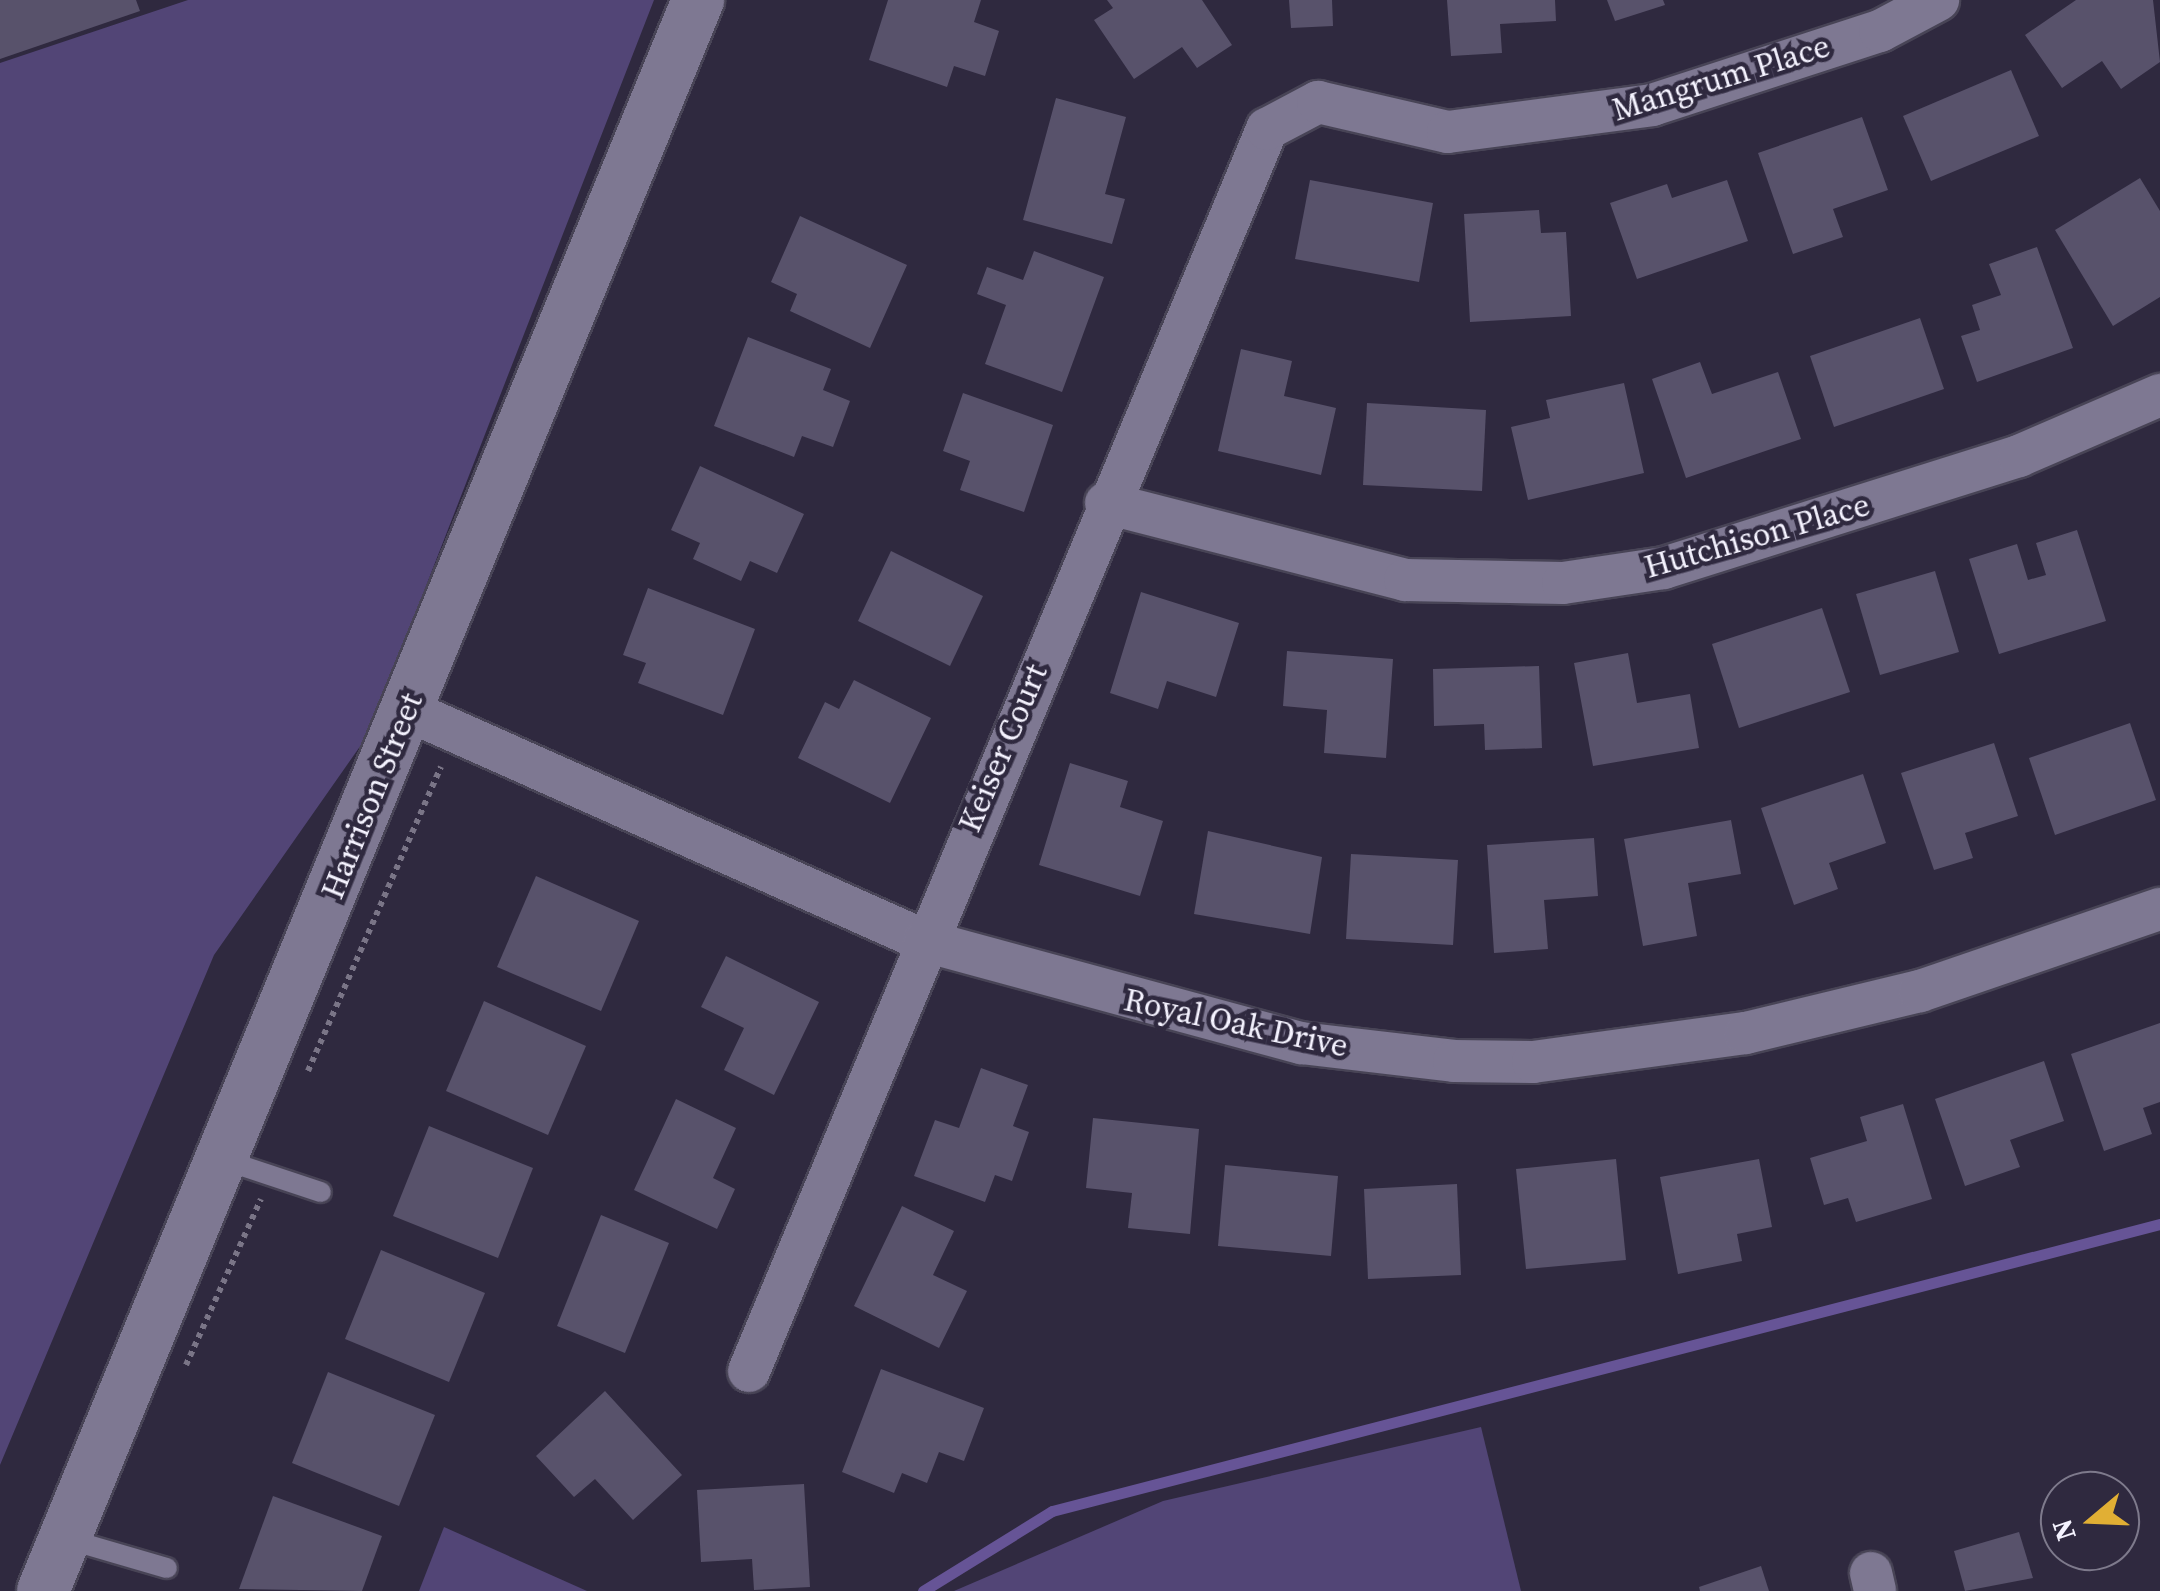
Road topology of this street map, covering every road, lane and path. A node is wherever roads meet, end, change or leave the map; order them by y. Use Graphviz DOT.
graph roads {
  1 [pos="698,0"];
  2 [pos="1938,0"];
  3 [pos="1267,130"];
  4 [pos="2160,395"];
  5 [pos="1106,502"];
  6 [pos="407,710"];
  7 [pos="2160,909"];
  8 [pos="925,941"];
  9 [pos="222,1159"];
  10 [pos="321,1192"];
  11 [pos="749,1370"];
  12 [pos="65,1538"];
  13 [pos="166,1568"];
  14 [pos="43,1591"];
  1 -- 6 [label="street, Harrison Street"];
  2 -- 3 [label="street, Mangrum Place"];
  3 -- 5 [label="street, Keiser Court"];
  4 -- 5 [label="street, Hutchison Place"];
  5 -- 8 [label="street, Keiser Court"];
  6 -- 8 [label="street, Royal Oak Drive"];
  6 -- 9 [label="street, Harrison Street"];
  7 -- 8 [label="street, Royal Oak Drive"];
  8 -- 11 [label="street, Keiser Court"];
  9 -- 10 [label="lane"];
  9 -- 12 [label="street, Harrison Street"];
  12 -- 13 [label="lane"];
  12 -- 14 [label="street, Harrison Street"];
}
